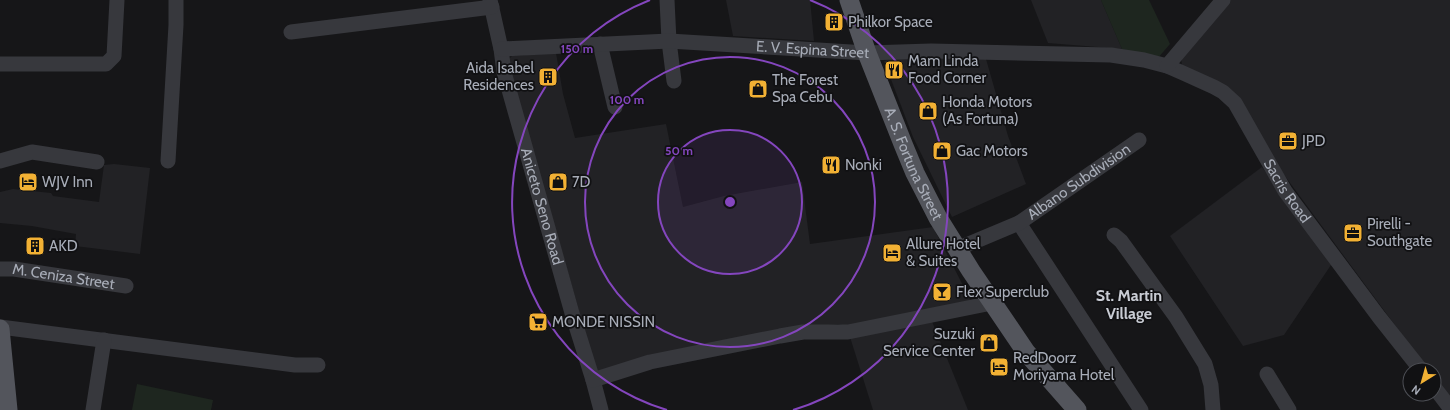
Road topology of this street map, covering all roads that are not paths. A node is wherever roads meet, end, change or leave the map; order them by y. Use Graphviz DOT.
graph roads {
  1 [pos="117,0"];
  2 [pos="176,0"];
  3 [pos="667,0"];
  4 [pos="849,0"];
  5 [pos="1223,0"];
  6 [pos="491,3"];
  7 [pos="291,32"];
  8 [pos="669,41"];
  9 [pos="600,44"];
  10 [pos="501,49"];
  11 [pos="867,53"];
  12 [pos="1125,57"];
  13 [pos="0,64"];
  14 [pos="1167,66"];
  15 [pos="674,81"];
  16 [pos="615,107"];
  17 [pos="1139,140"];
  18 [pos="0,161"];
  19 [pos="168,161"];
  20 [pos="97,162"];
  21 [pos="1019,223"];
  22 [pos="1114,235"];
  23 [pos="957,249"];
  24 [pos="0,269"];
  25 [pos="126,286"];
  26 [pos="992,303"];
  27 [pos="0,328"];
  28 [pos="104,340"];
  29 [pos="1415,362"];
  30 [pos="318,365"];
  31 [pos="1267,374"];
  32 [pos="593,380"];
  33 [pos="1442,398"];
  34 [pos="1450,408"];
  35 [pos="8,410"];
  36 [pos="93,410"];
  37 [pos="601,410"];
  38 [pos="1077,410"];
  39 [pos="1141,410"];
  40 [pos="1213,410"];
  41 [pos="1290,410"];
  1 -- 13 [label="street"];
  2 -- 19 [label="street"];
  3 -- 8 [label="street"];
  4 -- 11 [label="main road, A. S. Fortuna Street"];
  5 -- 14 [label="street"];
  6 -- 7 [label="street"];
  6 -- 10 [label="street, Aniceto Seno Road"];
  8 -- 9 [label="street, E. V. Espina Street"];
  8 -- 11 [label="street, E. V. Espina Street"];
  8 -- 15 [label="street"];
  9 -- 10 [label="street, E. V. Espina Street"];
  9 -- 16 [label="street"];
  10 -- 32 [label="street, Aniceto Seno Road"];
  11 -- 12 [label="street, E. V. Espina Street"];
  11 -- 23 [label="main road, A. S. Fortuna Street"];
  12 -- 14 [label="street, Sacris Road"];
  14 -- 29 [label="street, Sacris Road"];
  17 -- 21 [label="street, Albano Subdivision"];
  18 -- 20 [label="street"];
  21 -- 23 [label="street, Albano Subdivision"];
  21 -- 39 [label="street, Albano Subdivision"];
  22 -- 40 [label="street"];
  23 -- 26 [label="main road, A. S. Fortuna Street"];
  24 -- 25 [label="street, M. Ceniza Street"];
  26 -- 32 [label="street"];
  26 -- 38 [label="main road, A. S. Fortuna Street"];
  27 -- 28 [label="street"];
  27 -- 35 [label="main road"];
  28 -- 30 [label="street"];
  28 -- 36 [label="street"];
  31 -- 41 [label="street"];
  32 -- 37 [label="street, Aniceto Seno Road"];
  33 -- 34 [label="street"];
}
